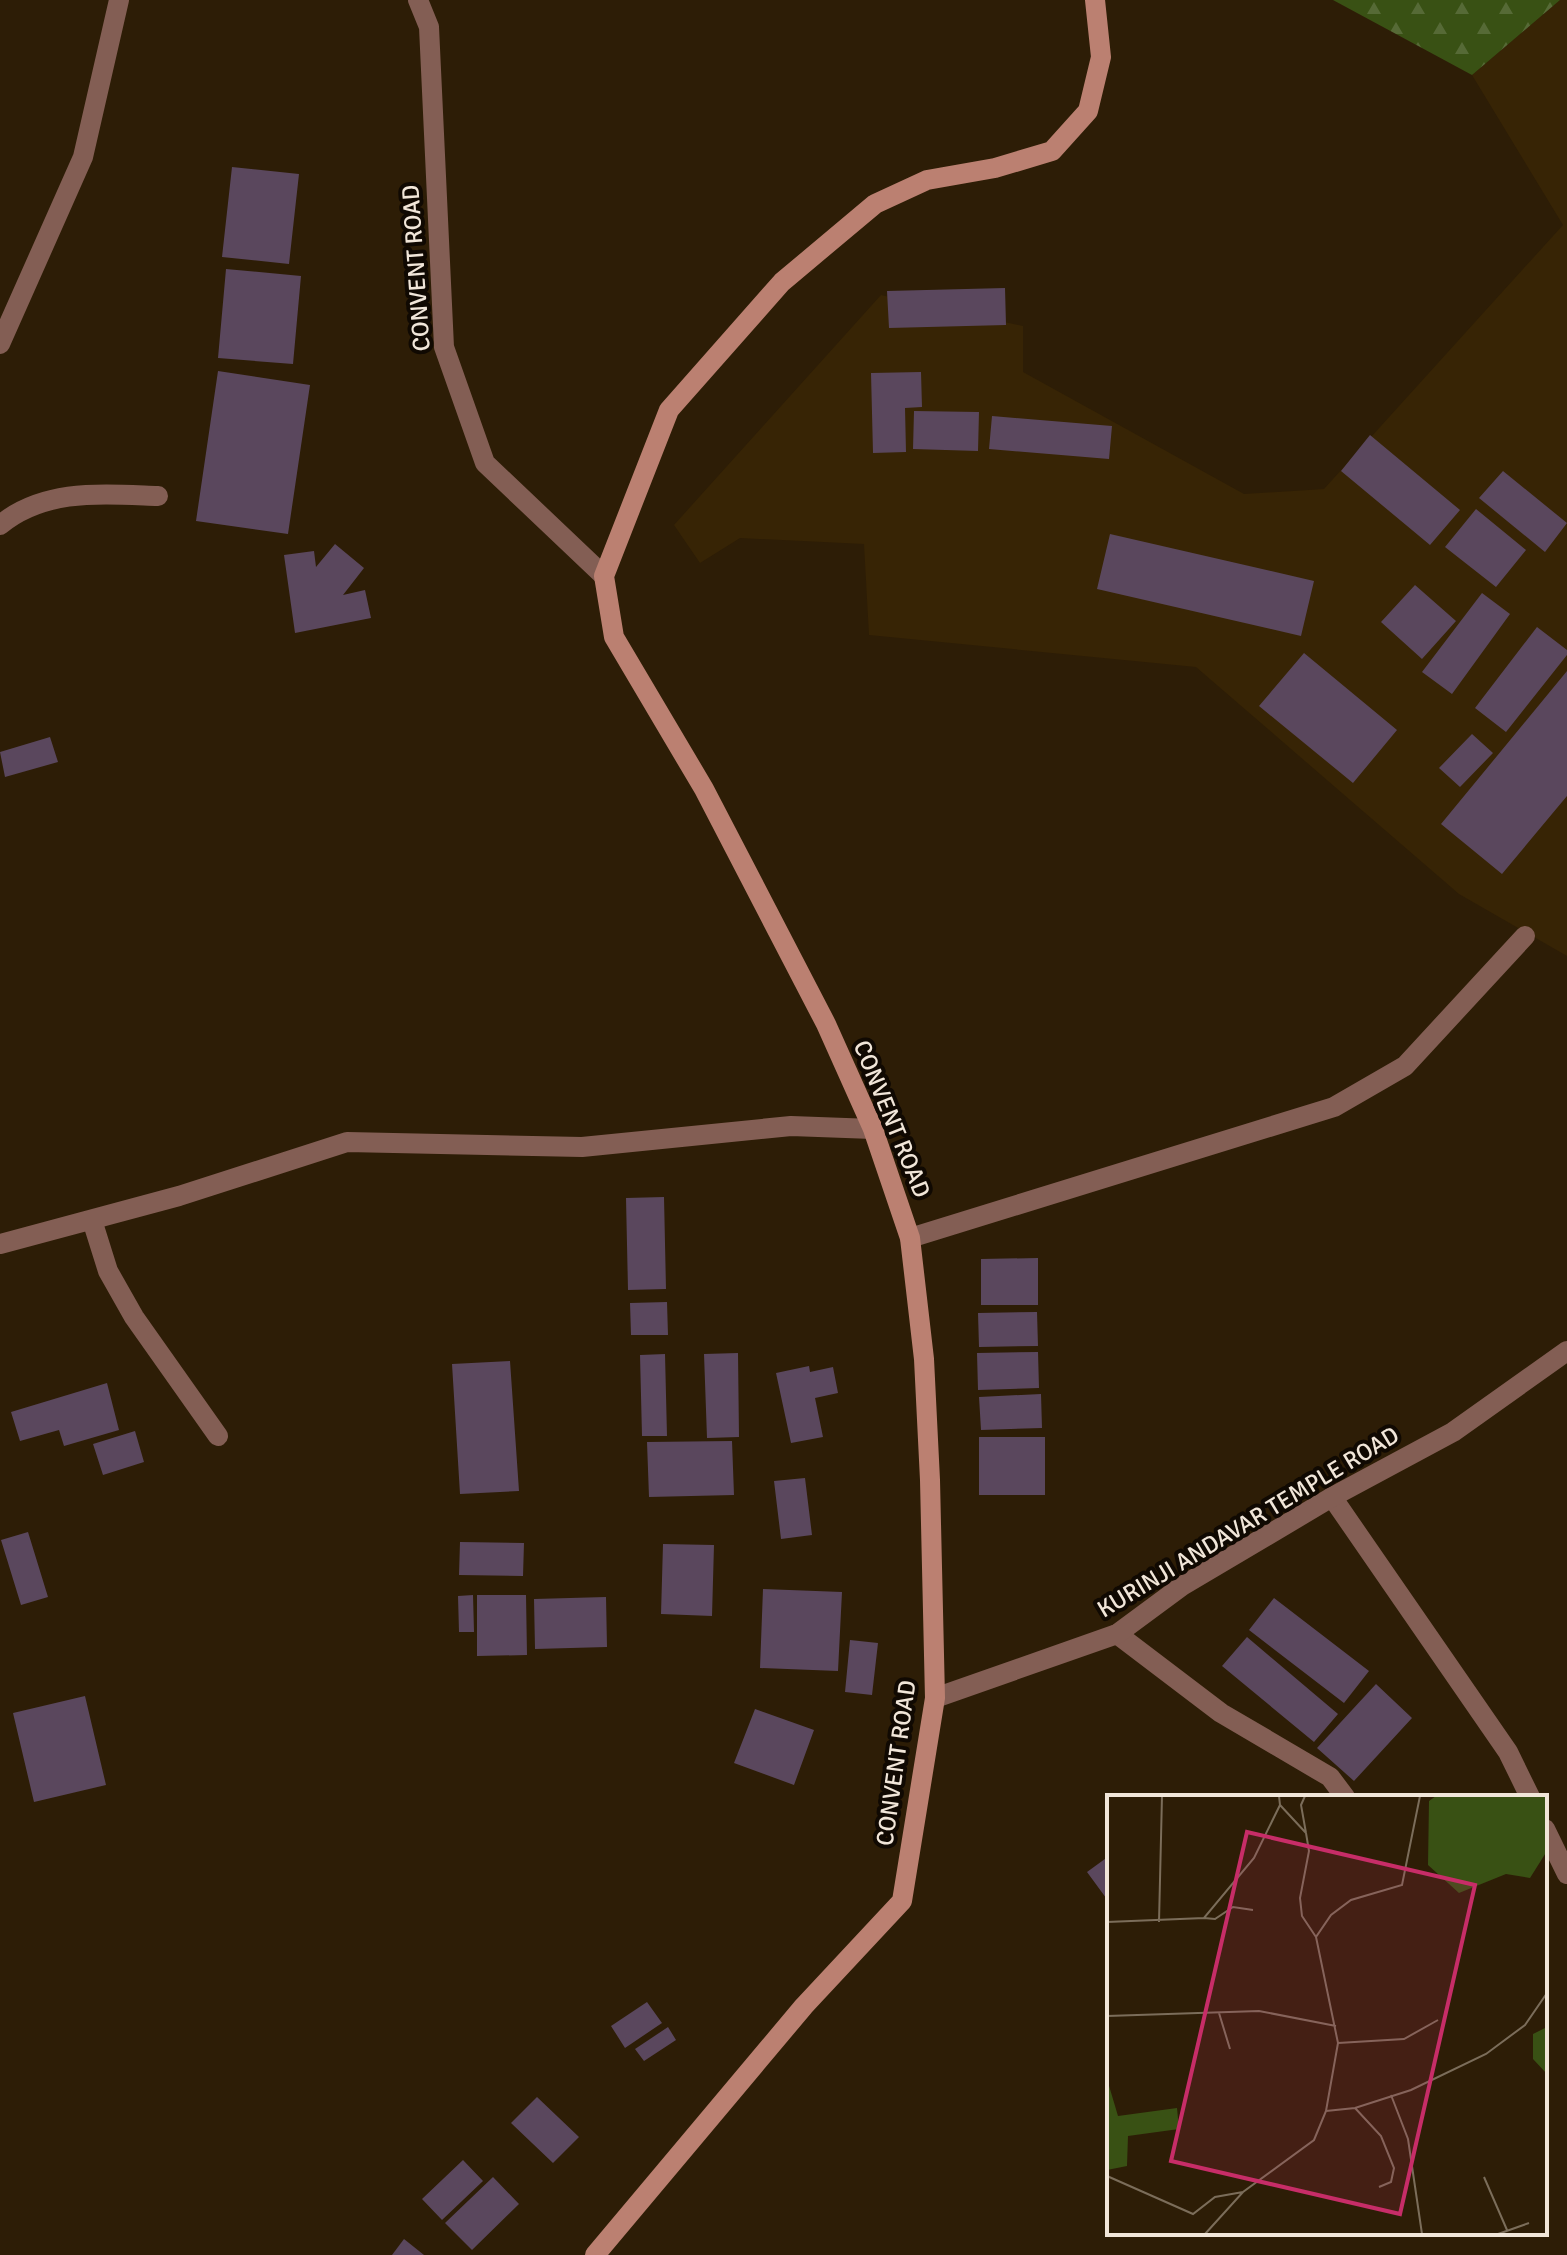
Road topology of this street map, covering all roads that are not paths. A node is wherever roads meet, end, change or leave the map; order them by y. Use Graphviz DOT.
graph roads {
  1 [pos="119,0"];
  2 [pos="418,0"];
  3 [pos="1095,0"];
  4 [pos="0,344"];
  5 [pos="158,496"];
  6 [pos="0,525"];
  7 [pos="604,576"];
  8 [pos="1525,936"];
  9 [pos="873,1129"];
  10 [pos="92,1220"];
  11 [pos="910,1238"];
  12 [pos="0,1244"];
  13 [pos="1567,1351"];
  14 [pos="218,1436"];
  15 [pos="1332,1497"];
  16 [pos="1117,1634"];
  17 [pos="935,1698"];
  18 [pos="1344,1795"];
  19 [pos="1529,1795"];
  20 [pos="1547,1833"];
  21 [pos="1567,1874"];
  22 [pos="595,2255"];
  1 -- 4 [label="street"];
  2 -- 7 [label="street, CONVENT ROAD"];
  3 -- 7 [label="main road"];
  5 -- 6 [label="street"];
  7 -- 9 [label="main road, CONVENT ROAD"];
  8 -- 11 [label="street"];
  9 -- 10 [label="street"];
  9 -- 11 [label="main road, CONVENT ROAD"];
  10 -- 12 [label="street"];
  10 -- 14 [label="street"];
  11 -- 17 [label="main road, CONVENT ROAD"];
  13 -- 15 [label="street, KURINJI ANDAVAR TEMPLE ROAD"];
  15 -- 16 [label="street, KURINJI ANDAVAR TEMPLE ROAD"];
  15 -- 19 [label="street"];
  16 -- 17 [label="street, KURINJI ANDAVAR TEMPLE ROAD"];
  16 -- 18 [label="street"];
  17 -- 22 [label="main road, CONVENT ROAD"];
  20 -- 21 [label="street"];
}
